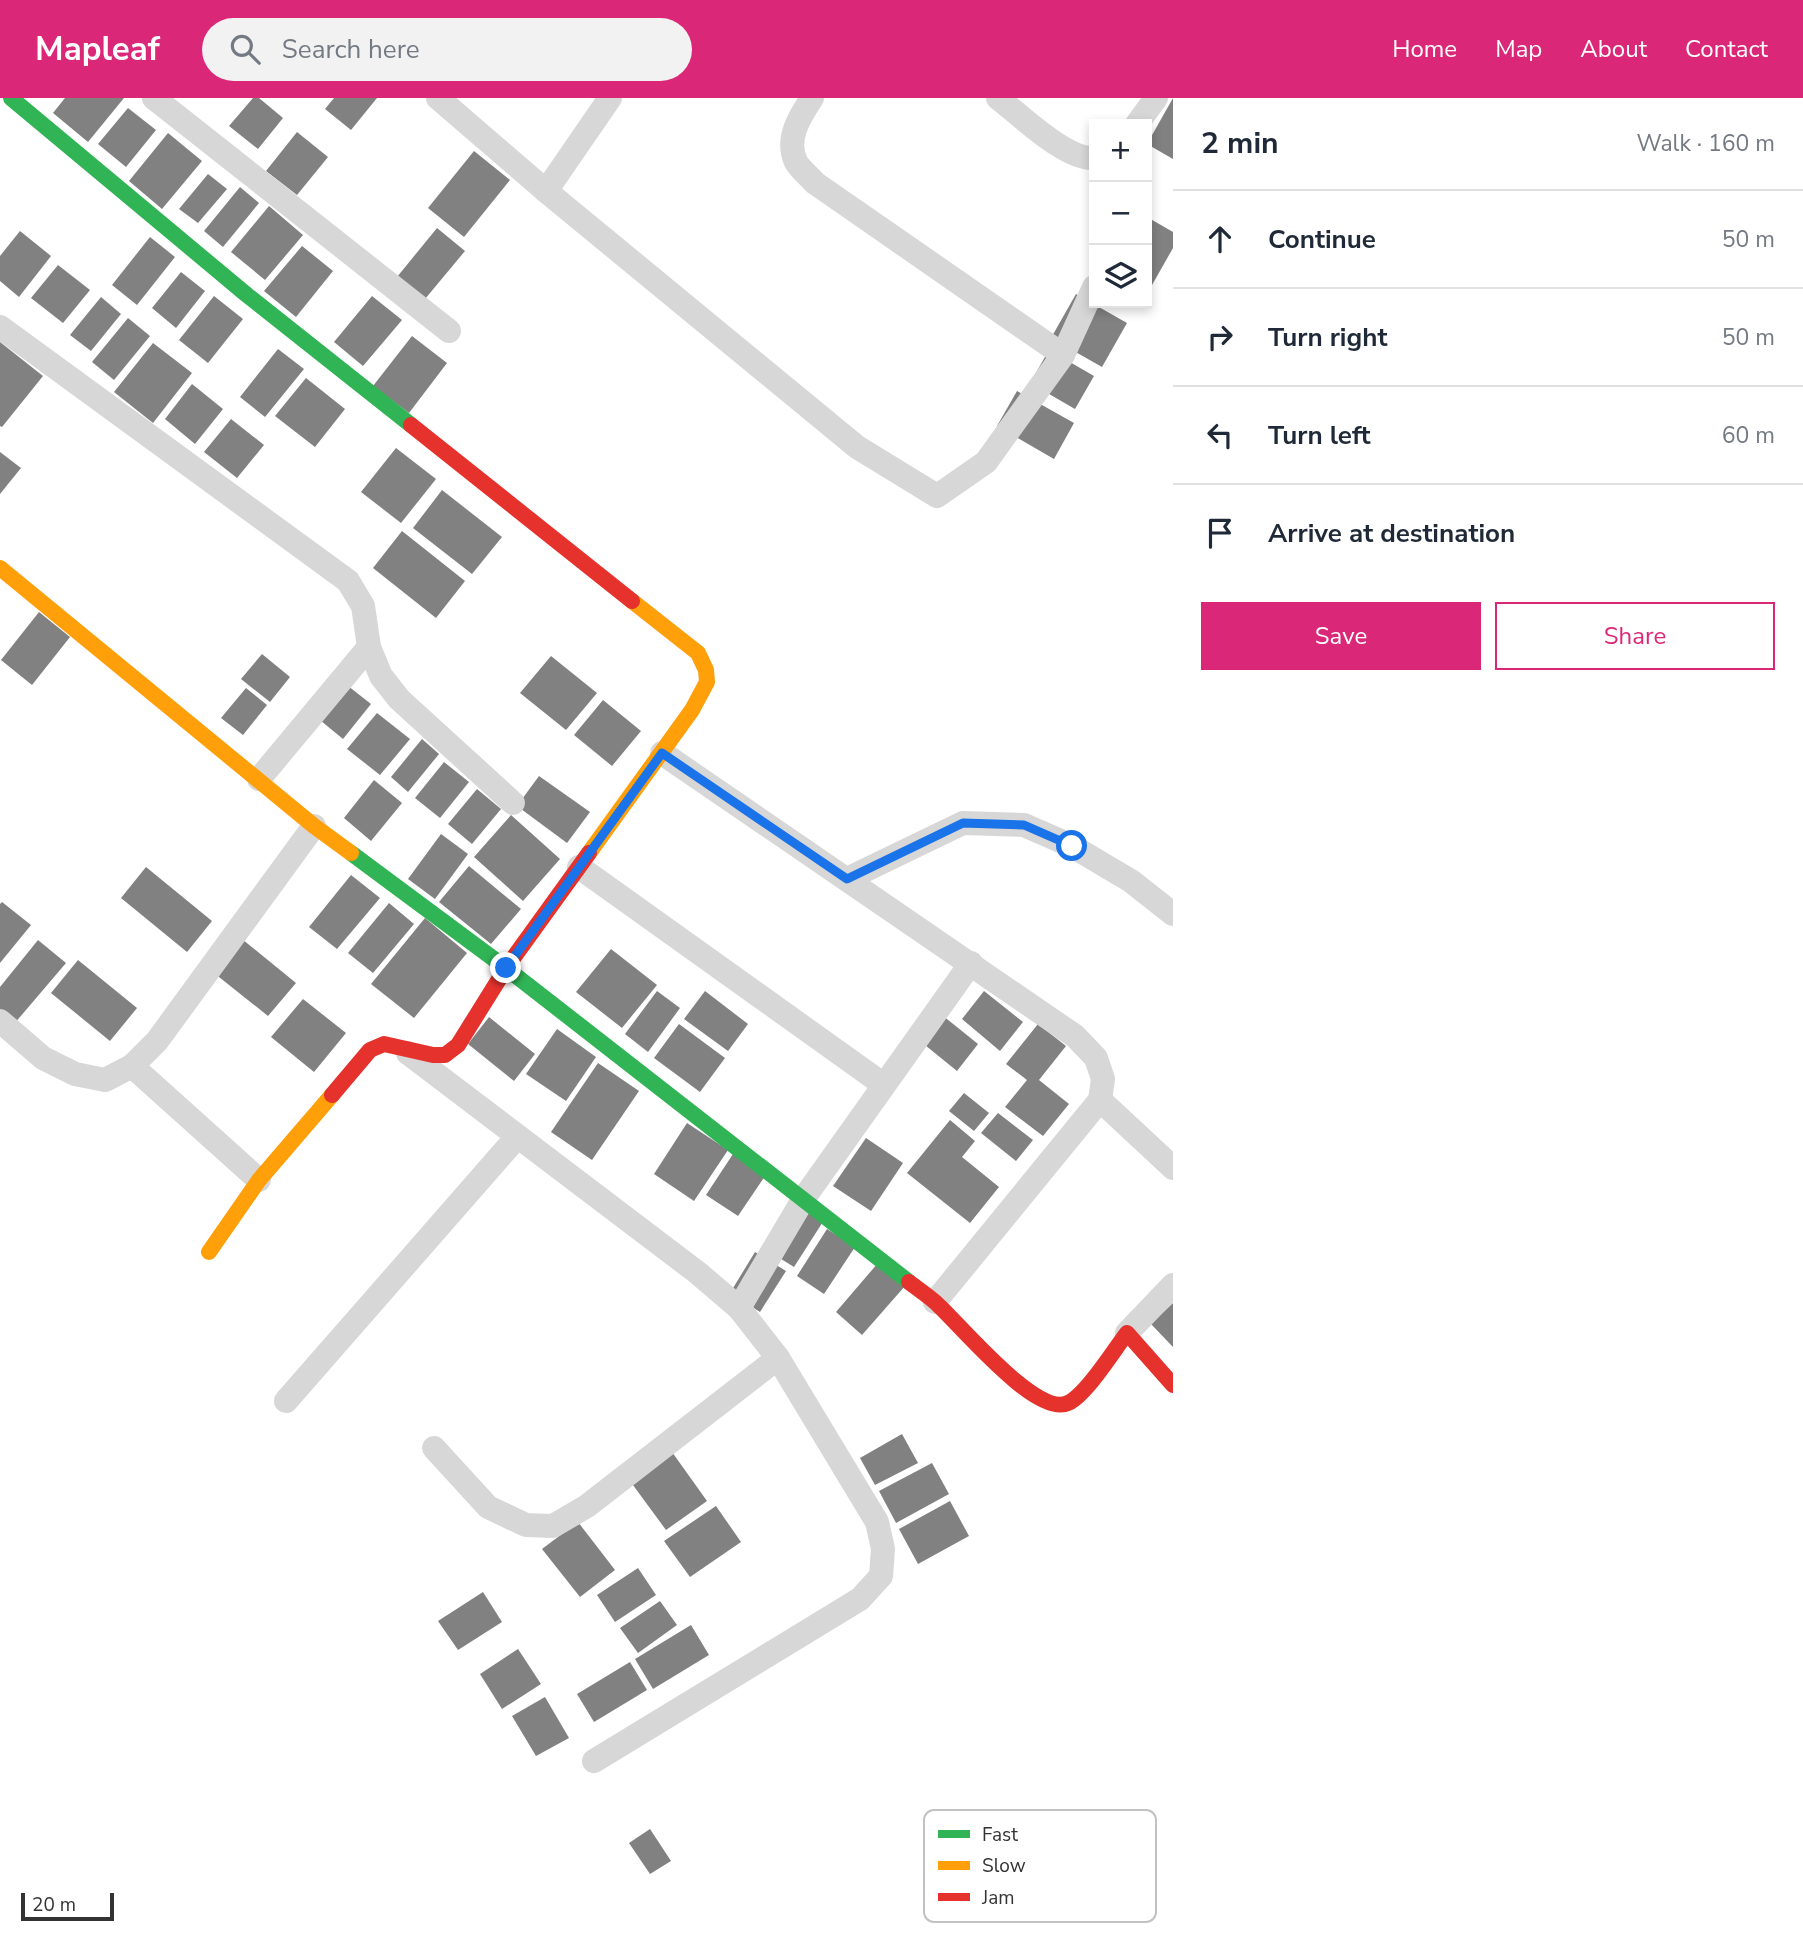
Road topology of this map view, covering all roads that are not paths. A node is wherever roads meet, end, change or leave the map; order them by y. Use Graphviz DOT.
graph roads {
  1 [pos="11,98"];
  2 [pos="154,98"];
  3 [pos="438,98"];
  4 [pos="610,98"];
  5 [pos="812,98"];
  6 [pos="998,98"];
  7 [pos="1156,98"];
  8 [pos="1141,119"];
  9 [pos="1089,159"];
  10 [pos="545,191"];
  11 [pos="1089,298"];
  12 [pos="0,327"];
  13 [pos="449,331"];
  14 [pos="1063,355"];
  15 [pos="0,568"];
  16 [pos="369,647"];
  17 [pos="662,753"];
  18 [pos="259,779"];
  19 [pos="513,803"];
  20 [pos="314,826"];
  21 [pos="579,867"];
  22 [pos="847,879"];
  23 [pos="1173,914"];
  24 [pos="971,963"];
  25 [pos="506,968"];
  26 [pos="0,1021"];
  27 [pos="398,1046"];
  28 [pos="132,1066"];
  29 [pos="884,1085"];
  30 [pos="1100,1100"];
  31 [pos="517,1137"];
  32 [pos="1173,1168"];
  33 [pos="259,1180"];
  34 [pos="804,1198"];
  35 [pos="209,1252"];
  36 [pos="1173,1284"];
  37 [pos="935,1302"];
  38 [pos="738,1308"];
  39 [pos="1127,1333"];
  40 [pos="778,1358"];
  41 [pos="1173,1385"];
  42 [pos="286,1401"];
  43 [pos="434,1448"];
  44 [pos="594,1761"];
  1 -- 17 [label="street"];
  2 -- 13 [label="street"];
  3 -- 10 [label="street"];
  4 -- 10 [label="street"];
  5 -- 14 [label="street"];
  6 -- 9 [label="street"];
  7 -- 8 [label="street"];
  10 -- 14 [label="street"];
  11 -- 14 [label="street"];
  12 -- 16 [label="street"];
  15 -- 18 [label="street"];
  16 -- 18 [label="street"];
  16 -- 19 [label="street"];
  17 -- 21 [label="street"];
  17 -- 22 [label="street"];
  18 -- 20 [label="street"];
  20 -- 25 [label="street"];
  20 -- 28 [label="street"];
  21 -- 25 [label="street"];
  21 -- 29 [label="street"];
  22 -- 23 [label="street"];
  22 -- 24 [label="street"];
  24 -- 29 [label="street"];
  24 -- 30 [label="street"];
  25 -- 27 [label="street"];
  25 -- 34 [label="street"];
  26 -- 28 [label="street"];
  27 -- 31 [label="street"];
  27 -- 33 [label="street"];
  28 -- 33 [label="street"];
  29 -- 34 [label="street"];
  30 -- 32 [label="street"];
  30 -- 37 [label="street"];
  31 -- 38 [label="street"];
  31 -- 42 [label="street"];
  33 -- 35 [label="street"];
  34 -- 37 [label="street"];
  34 -- 38 [label="street"];
  36 -- 39 [label="street"];
  37 -- 39 [label="street"];
  38 -- 40 [label="street"];
  39 -- 41 [label="street"];
  40 -- 43 [label="street"];
  40 -- 44 [label="street"];
}
